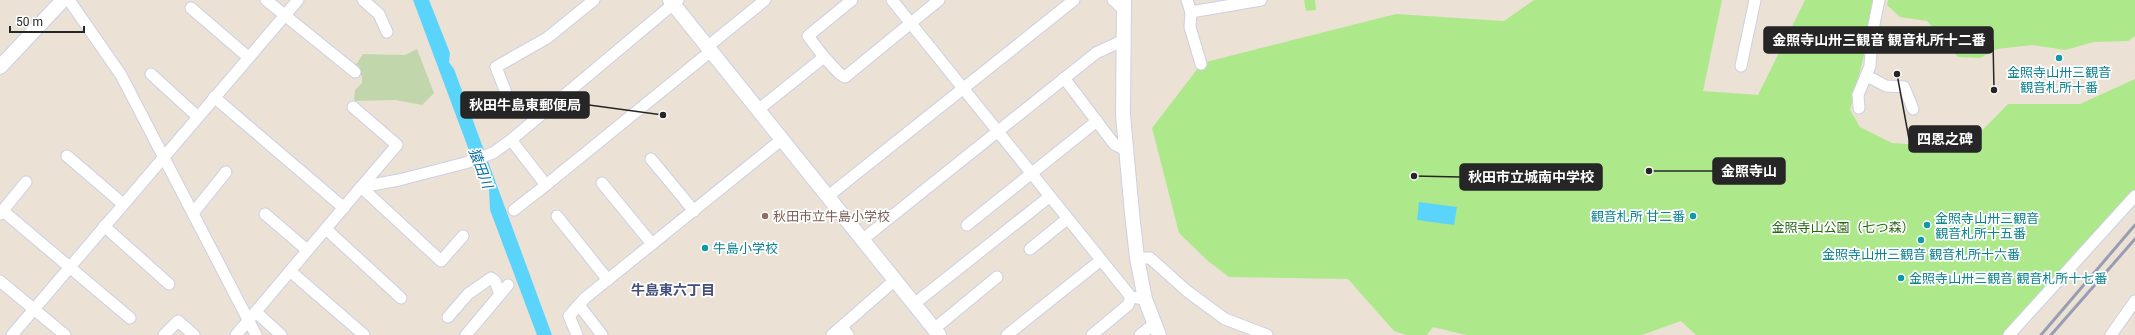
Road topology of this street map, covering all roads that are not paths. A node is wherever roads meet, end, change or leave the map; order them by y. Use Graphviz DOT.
graph roads {
  1 [pos="63,0"];
  2 [pos="69,0"];
  3 [pos="266,0"];
  4 [pos="298,0"];
  5 [pos="363,0"];
  6 [pos="594,0"];
  7 [pos="765,0"];
  8 [pos="852,0"];
  9 [pos="892,0"];
  10 [pos="939,0"];
  11 [pos="1074,0"];
  12 [pos="1113,0"];
  13 [pos="1188,0"];
  14 [pos="1261,0"];
  15 [pos="1755,0"];
  16 [pos="1879,0"];
  17 [pos="674,1"];
  18 [pos="1124,5"];
  19 [pos="191,8"];
  20 [pos="1191,12"];
  21 [pos="284,16"];
  22 [pos="910,23"];
  23 [pos="386,32"];
  24 [pos="1124,40"];
  25 [pos="709,49"];
  26 [pos="248,57"];
  27 [pos="824,57"];
  28 [pos="1201,64"];
  29 [pos="1741,66"];
  30 [pos="0,67"];
  31 [pos="355,72"];
  32 [pos="151,74"];
  33 [pos="1867,76"];
  34 [pos="1064,78"];
  35 [pos="962,89"];
  36 [pos="214,97"];
  37 [pos="508,98"];
  38 [pos="353,107"];
  39 [pos="1859,108"];
  40 [pos="1913,109"];
  41 [pos="758,110"];
  42 [pos="198,117"];
  43 [pos="1097,122"];
  44 [pos="996,132"];
  45 [pos="511,140"];
  46 [pos="781,140"];
  47 [pos="1126,150"];
  48 [pos="67,156"];
  49 [pos="162,158"];
  50 [pos="651,159"];
  51 [pos="226,172"];
  52 [pos="1030,174"];
  53 [pos="26,182"];
  54 [pos="602,183"];
  55 [pos="546,185"];
  56 [pos="361,187"];
  57 [pos="2135,196"];
  58 [pos="827,197"];
  59 [pos="1049,197"];
  60 [pos="123,204"];
  61 [pos="344,208"];
  62 [pos="514,210"];
  63 [pos="694,211"];
  64 [pos="1,212"];
  65 [pos="193,213"];
  66 [pos="265,214"];
  67 [pos="557,216"];
  68 [pos="1067,219"];
  69 [pos="967,225"];
  70 [pos="104,226"];
  71 [pos="326,229"];
  72 [pos="463,236"];
  73 [pos="862,240"];
  74 [pos="652,244"];
  75 [pos="1030,249"];
  76 [pos="307,250"];
  77 [pos="1137,258"];
  78 [pos="1101,260"];
  79 [pos="70,266"];
  80 [pos="290,271"];
  81 [pos="997,277"];
  82 [pos="608,280"];
  83 [pos="895,280"];
  84 [pos="0,281"];
  85 [pos="169,284"];
  86 [pos="508,285"];
  87 [pos="500,294"];
  88 [pos="1131,297"];
  89 [pos="401,298"];
  90 [pos="1145,299"];
  91 [pos="2135,301"];
  92 [pos="914,304"];
  93 [pos="579,305"];
  94 [pos="34,309"];
  95 [pos="252,316"];
  96 [pos="448,317"];
  97 [pos="130,318"];
  98 [pos="1157,329"];
  99 [pos="845,331"];
  100 [pos="937,332"];
  101 [pos="12,335"];
  102 [pos="64,335"];
  103 [pos="164,335"];
  104 [pos="194,335"];
  105 [pos="236,335"];
  106 [pos="256,335"];
  107 [pos="281,335"];
  108 [pos="364,335"];
  109 [pos="466,335"];
  110 [pos="576,335"];
  111 [pos="602,335"];
  112 [pos="832,335"];
  113 [pos="1007,335"];
  114 [pos="1092,335"];
  115 [pos="1140,335"];
  116 [pos="1267,335"];
  117 [pos="2009,335"];
  118 [pos="2111,335"];
  1 -- 30 [label="street"];
  2 -- 49 [label="street"];
  3 -- 21 [label="street"];
  4 -- 21 [label="street"];
  5 -- 23 [label="street"];
  6 -- 37 [label="street"];
  7 -- 25 [label="street"];
  8 -- 27 [label="street"];
  9 -- 22 [label="street"];
  10 -- 22 [label="street"];
  11 -- 35 [label="street"];
  12 -- 18 [label="street"];
  13 -- 20 [label="street"];
  14 -- 20 [label="street"];
  15 -- 29 [label="street"];
  16 -- 33 [label="street"];
  17 -- 25 [label="street"];
  17 -- 45 [label="street"];
  18 -- 24 [label="street"];
  19 -- 26 [label="street"];
  20 -- 28 [label="street"];
  21 -- 26 [label="street"];
  21 -- 31 [label="street"];
  22 -- 27 [label="street"];
  22 -- 35 [label="street"];
  24 -- 34 [label="street"];
  24 -- 47 [label="street"];
  25 -- 41 [label="street"];
  25 -- 55 [label="street"];
  26 -- 36 [label="street"];
  27 -- 41 [label="street"];
  32 -- 42 [label="street"];
  33 -- 39 [label="street"];
  33 -- 40 [label="street"];
  34 -- 43 [label="street"];
  34 -- 44 [label="street"];
  35 -- 44 [label="street"];
  35 -- 58 [label="street"];
  36 -- 42 [label="street"];
  36 -- 61 [label="street"];
  38 -- 56 [label="street"];
  41 -- 46 [label="street"];
  42 -- 49 [label="street"];
  43 -- 47 [label="street"];
  43 -- 52 [label="street"];
  44 -- 52 [label="street"];
  44 -- 73 [label="street"];
  45 -- 55 [label="street"];
  45 -- 56 [label="street"];
  46 -- 58 [label="street"];
  46 -- 63 [label="street"];
  47 -- 77 [label="street"];
  48 -- 60 [label="street"];
  49 -- 60 [label="street"];
  49 -- 65 [label="street"];
  50 -- 63 [label="street"];
  51 -- 65 [label="street"];
  52 -- 59 [label="street"];
  52 -- 69 [label="street"];
  53 -- 64 [label="street"];
  54 -- 74 [label="street"];
  55 -- 62 [label="street"];
  56 -- 61 [label="street"];
  56 -- 72 [label="street"];
  57 -- 117 [label="street"];
  58 -- 73 [label="street"];
  59 -- 68 [label="street"];
  59 -- 92 [label="street"];
  60 -- 70 [label="street"];
  61 -- 71 [label="street"];
  63 -- 74 [label="street"];
  64 -- 79 [label="street"];
  65 -- 95 [label="street"];
  66 -- 76 [label="street"];
  67 -- 82 [label="street"];
  68 -- 75 [label="street"];
  68 -- 78 [label="street"];
  70 -- 79 [label="street"];
  70 -- 85 [label="street"];
  71 -- 76 [label="street"];
  71 -- 89 [label="street"];
  73 -- 83 [label="street"];
  74 -- 82 [label="street"];
  76 -- 80 [label="street"];
  77 -- 90 [label="street"];
  77 -- 116 [label="street"];
  78 -- 88 [label="street"];
  78 -- 113 [label="street"];
  79 -- 94 [label="street"];
  79 -- 97 [label="street"];
  80 -- 95 [label="street"];
  80 -- 108 [label="street"];
  81 -- 100 [label="street"];
  82 -- 93 [label="street"];
  83 -- 92 [label="street"];
  83 -- 99 [label="street"];
  84 -- 94 [label="street"];
  86 -- 87 [label="street"];
  87 -- 96 [label="street"];
  87 -- 109 [label="street"];
  88 -- 90 [label="street"];
  88 -- 114 [label="street"];
  90 -- 98 [label="street"];
  91 -- 118 [label="street"];
  92 -- 100 [label="street"];
  93 -- 110 [label="street"];
  93 -- 111 [label="street"];
  94 -- 101 [label="street"];
  94 -- 102 [label="street"];
  95 -- 105 [label="street"];
  95 -- 106 [label="street"];
  95 -- 107 [label="street"];
  98 -- 115 [label="street"];
  99 -- 112 [label="street"];
  103 -- 104 [label="street"];
}
